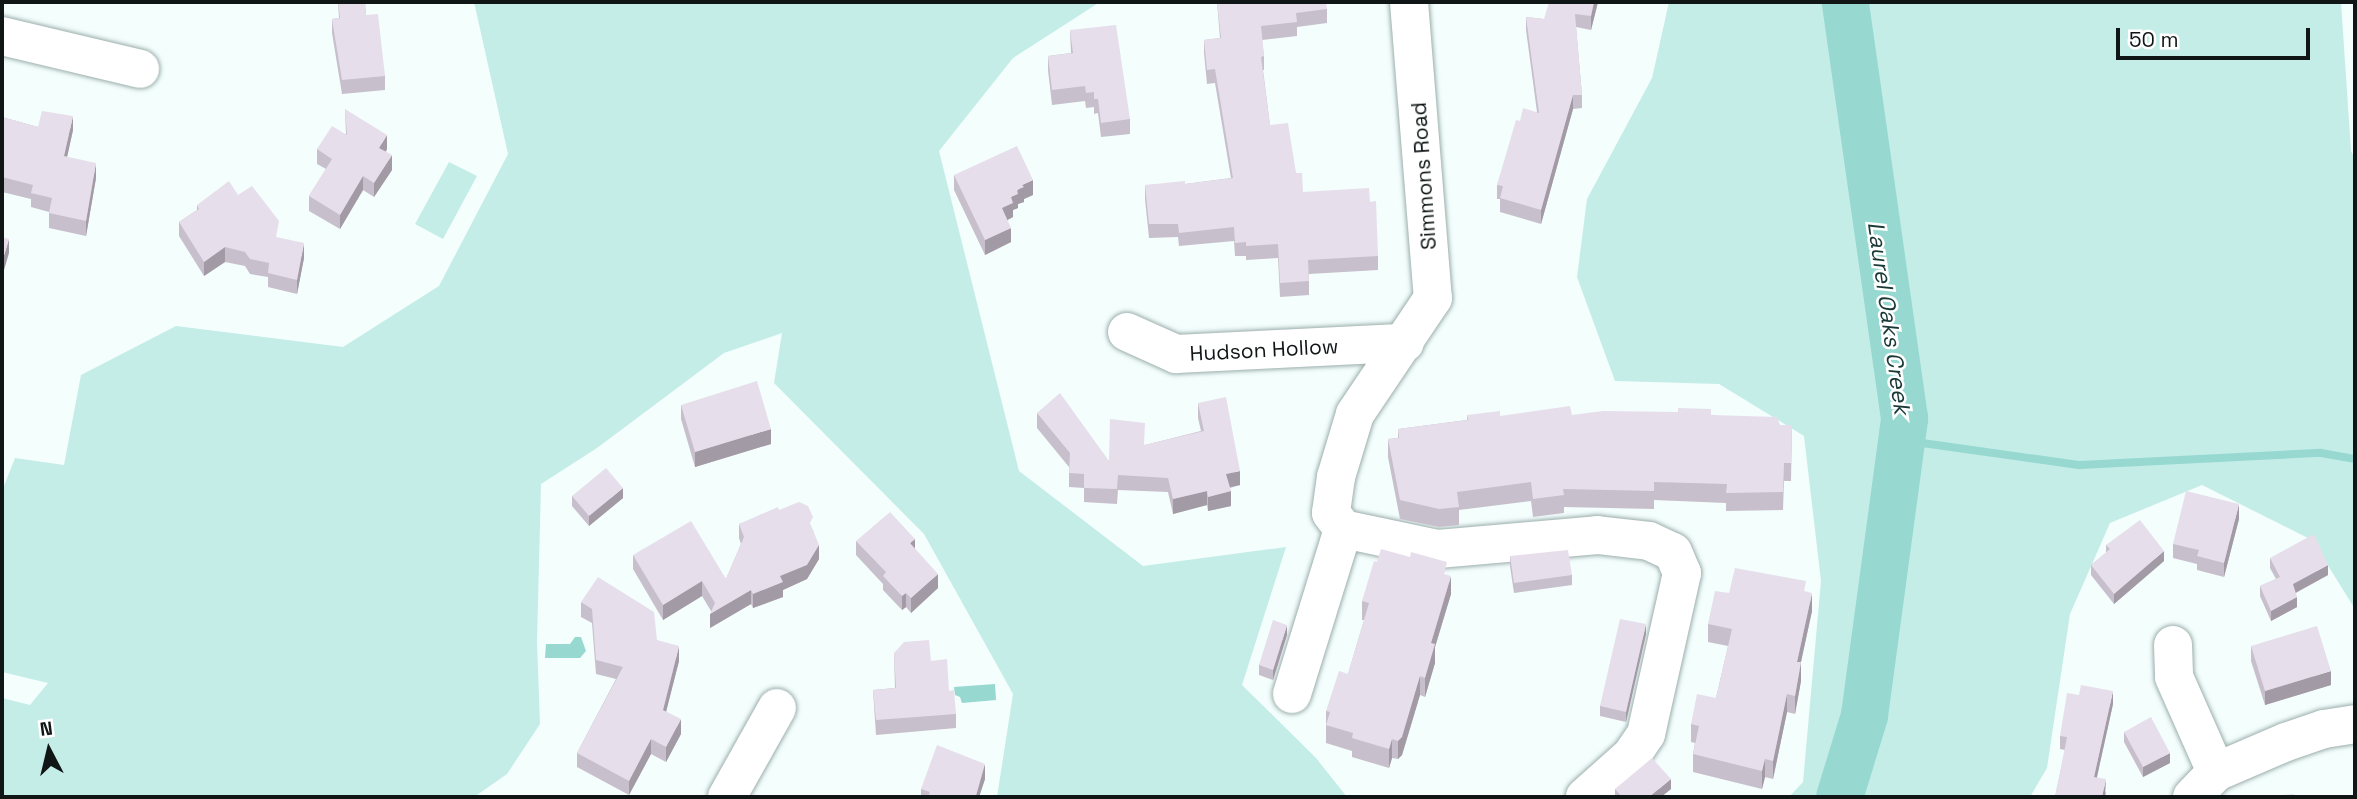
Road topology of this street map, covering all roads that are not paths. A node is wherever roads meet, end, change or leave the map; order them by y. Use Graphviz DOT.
graph roads {
  1 [pos="1409,2"];
  2 [pos="2,36"];
  3 [pos="140,69"];
  4 [pos="1127,332"];
  5 [pos="1405,343"];
  6 [pos="1343,529"];
  7 [pos="2174,645"];
  8 [pos="1292,694"];
  9 [pos="777,708"];
  10 [pos="2355,723"];
  11 [pos="2204,785"];
  12 [pos="727,797"];
  13 [pos="1585,797"];
  1 -- 5 [label="street, Simmons Road"];
  2 -- 3 [label="street"];
  4 -- 5 [label="street, Hudson Hollow"];
  5 -- 6 [label="street, Simmons Road"];
  6 -- 8 [label="street"];
  6 -- 13 [label="street"];
  7 -- 11 [label="street"];
  9 -- 12 [label="street"];
  10 -- 11 [label="street"];
}
